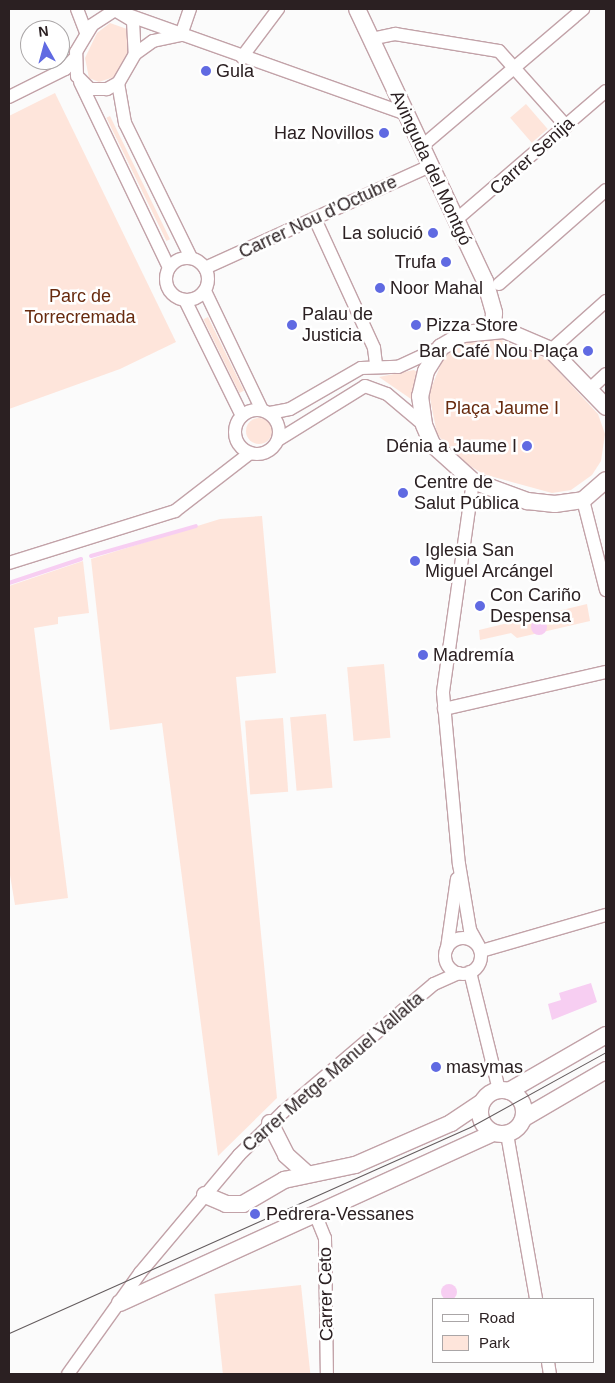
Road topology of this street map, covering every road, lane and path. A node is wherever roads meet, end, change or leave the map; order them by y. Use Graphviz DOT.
graph roads {
  1 [pos="77,9"];
  2 [pos="114,9"];
  3 [pos="190,9"];
  4 [pos="278,9"];
  5 [pos="357,9"];
  6 [pos="583,9"];
  7 [pos="128,15"];
  8 [pos="86,32"];
  9 [pos="181,35"];
  10 [pos="371,39"];
  11 [pos="135,54"];
  12 [pos="242,57"];
  13 [pos="74,59"];
  14 [pos="515,67"];
  15 [pos="79,80"];
  16 [pos="118,83"];
  17 [pos="606,90"];
  18 [pos="9,97"];
  19 [pos="406,114"];
  20 [pos="566,126"];
  21 [pos="422,147"];
  22 [pos="430,166"];
  23 [pos="606,190"];
  24 [pos="315,219"];
  25 [pos="457,219"];
  26 [pos="191,258"];
  27 [pos="169,268"];
  28 [pos="205,268"];
  29 [pos="499,284"];
  30 [pos="205,291"];
  31 [pos="185,300"];
  32 [pos="606,301"];
  33 [pos="492,330"];
  34 [pos="441,347"];
  35 [pos="551,350"];
  36 [pos="376,365"];
  37 [pos="606,374"];
  38 [pos="590,388"];
  39 [pos="606,407"];
  40 [pos="266,411"];
  41 [pos="242,416"];
  42 [pos="424,425"];
  43 [pos="278,440"];
  44 [pos="250,453"];
  45 [pos="473,481"];
  46 [pos="606,483"];
  47 [pos="583,500"];
  48 [pos="9,563"];
  49 [pos="606,590"];
  50 [pos="606,672"];
  51 [pos="444,709"];
  52 [pos="459,864"];
  53 [pos="606,915"];
  54 [pos="480,949"];
  55 [pos="446,951"];
  56 [pos="465,973"];
  57 [pos="434,984"];
  58 [pos="606,1035"];
  59 [pos="606,1070"];
  60 [pos="504,1090"];
  61 [pos="482,1102"];
  62 [pos="524,1118"];
  63 [pos="270,1123"];
  64 [pos="500,1133"];
  65 [pos="281,1148"];
  66 [pos="306,1174"];
  67 [pos="270,1190"];
  68 [pos="205,1194"];
  69 [pos="316,1216"];
  70 [pos="536,1298"];
  71 [pos="120,1303"];
  72 [pos="68,1374"];
  73 [pos="327,1374"];
  1 -- 8 [label="street"];
  2 -- 7 [label="street"];
  2 -- 8 [label="street"];
  3 -- 9 [label="street"];
  4 -- 12 [label="street"];
  5 -- 10 [label="main road, Avinguda del Montgó"];
  6 -- 14 [label="street"];
  7 -- 9 [label="street"];
  7 -- 11 [label="street"];
  8 -- 13 [label="street"];
  9 -- 11 [label="street"];
  9 -- 12 [label="street"];
  10 -- 14 [label="street"];
  10 -- 19 [label="main road, Avinguda del Montgó"];
  11 -- 16 [label="street"];
  12 -- 19 [label="street"];
  13 -- 15 [label="street"];
  13 -- 18 [label="street"];
  14 -- 20 [label="street"];
  14 -- 21 [label="street"];
  15 -- 16 [label="street"];
  15 -- 27 [label="street"];
  16 -- 26 [label="street"];
  17 -- 20 [label="street, Carrer Senija"];
  19 -- 21 [label="main road, Avinguda del Montgó"];
  20 -- 25 [label="street, Carrer Senija"];
  21 -- 22 [label="main road, Avinguda del Montgó"];
  22 -- 24 [label="street, Carrer Nou d’Octubre"];
  22 -- 25 [label="main road, Avinguda del Montgó"];
  23 -- 29 [label="street"];
  24 -- 28 [label="street, Carrer Nou d’Octubre"];
  24 -- 36 [label="street"];
  25 -- 33 [label="main road, Avinguda del Montgó"];
  26 -- 27 [label="street"];
  26 -- 28 [label="street"];
  27 -- 31 [label="street"];
  28 -- 30 [label="street"];
  30 -- 31 [label="street"];
  30 -- 40 [label="street"];
  31 -- 41 [label="street"];
  32 -- 35 [label="street"];
  33 -- 34 [label="main road"];
  33 -- 35 [label="main road"];
  34 -- 36 [label="street"];
  34 -- 42 [label="main road"];
  35 -- 38 [label="main road"];
  36 -- 40 [label="street"];
  37 -- 38 [label="street"];
  38 -- 39 [label="main road"];
  40 -- 41 [label="street"];
  40 -- 43 [label="street"];
  41 -- 44 [label="street"];
  42 -- 43 [label="street"];
  42 -- 45 [label="main road"];
  43 -- 44 [label="street"];
  44 -- 48 [label="street"];
  45 -- 47 [label="main road"];
  45 -- 51 [label="street"];
  46 -- 47 [label="main road"];
  47 -- 49 [label="street"];
  50 -- 51 [label="street"];
  51 -- 52 [label="street"];
  52 -- 54 [label="street"];
  52 -- 55 [label="street"];
  53 -- 54 [label="street"];
  54 -- 55 [label="street"];
  54 -- 56 [label="street"];
  55 -- 56 [label="street"];
  55 -- 57 [label="street, Carrer Metge Manuel Vallalta"];
  56 -- 57 [label="street, Carrer Metge Manuel Vallalta"];
  56 -- 60 [label="street"];
  57 -- 63 [label="street, Carrer Metge Manuel Vallalta"];
  58 -- 60 [label="main road"];
  59 -- 62 [label="main road"];
  60 -- 61 [label="main road"];
  60 -- 62 [label="main road"];
  61 -- 64 [label="main road"];
  61 -- 66 [label="main road"];
  62 -- 64 [label="main road"];
  63 -- 65 [label="main road"];
  63 -- 68 [label="street, Carrer Metge Manuel Vallalta"];
  64 -- 69 [label="main road"];
  64 -- 70 [label="street"];
  65 -- 66 [label="main road"];
  65 -- 67 [label="main road"];
  66 -- 67 [label="main road"];
  67 -- 68 [label="main road"];
  68 -- 71 [label="street, Carrer Metge Manuel Vallalta"];
  69 -- 71 [label="main road"];
  69 -- 73 [label="street, Carrer Ceto"];
  71 -- 72 [label="street, Carrer Metge Manuel Vallalta"];
}
